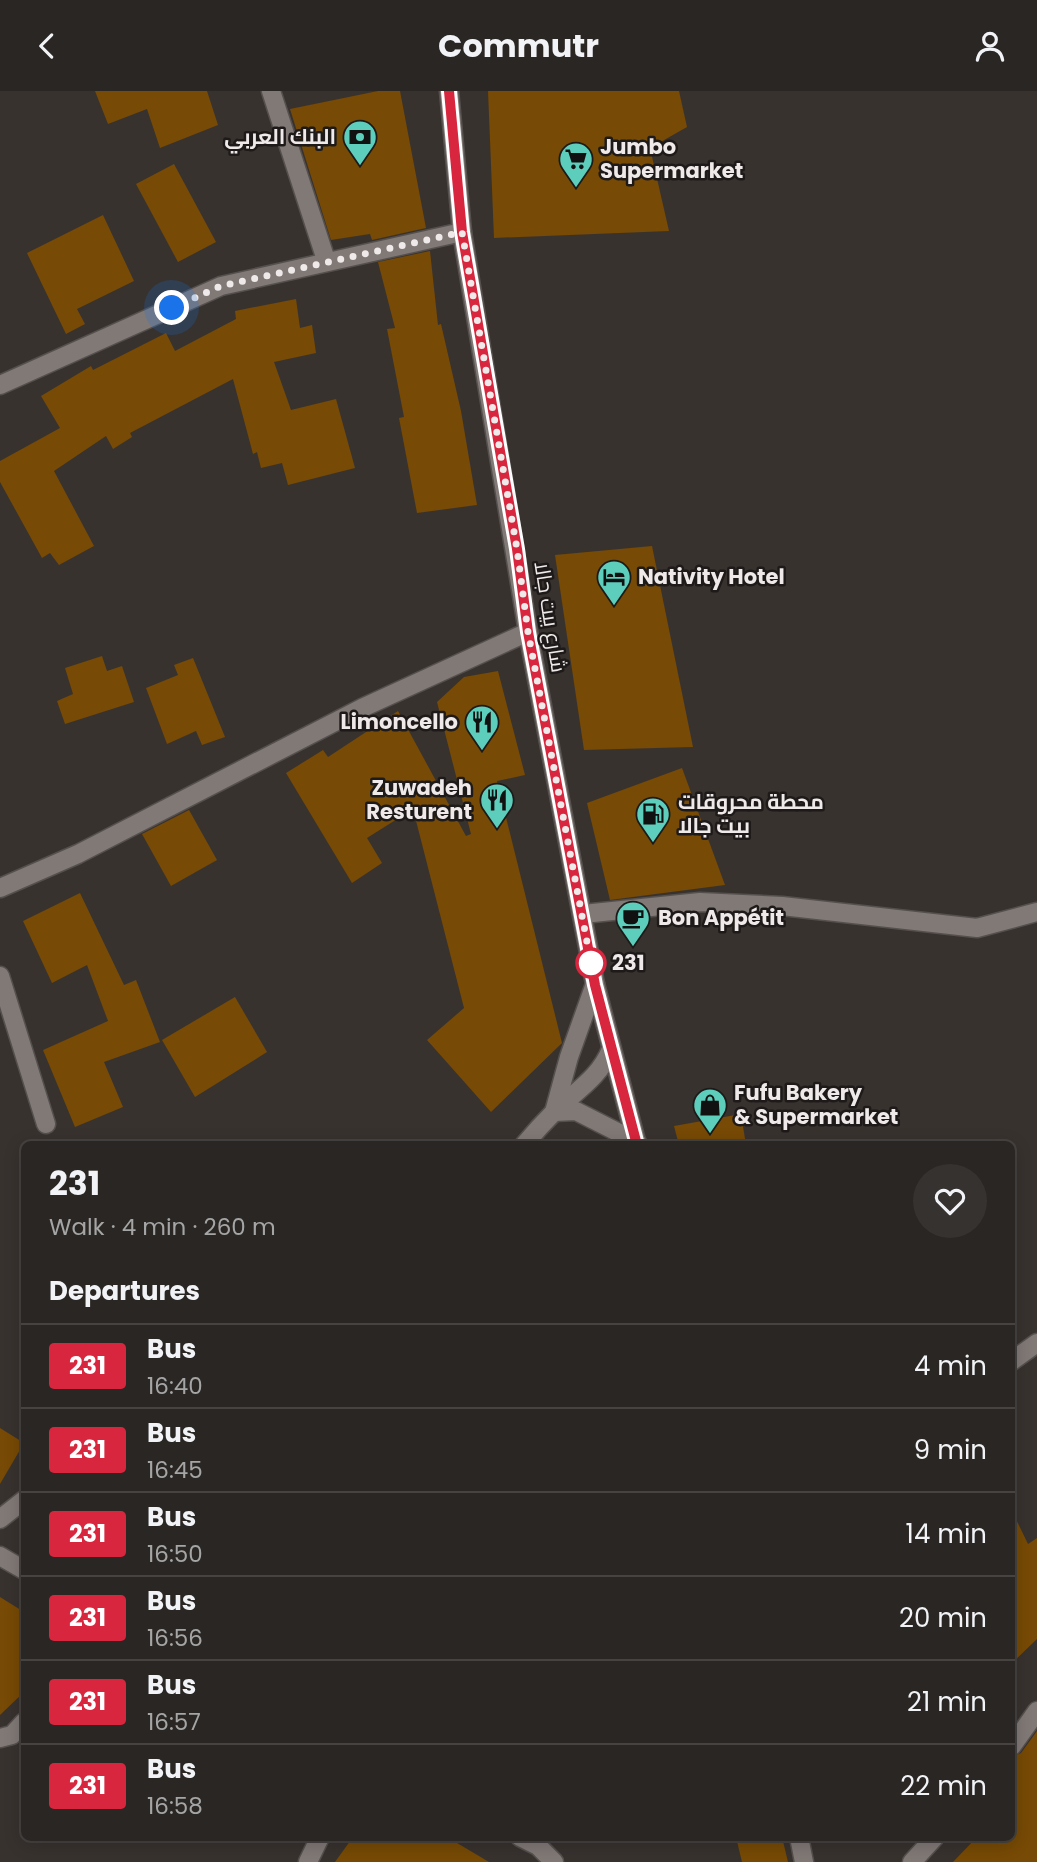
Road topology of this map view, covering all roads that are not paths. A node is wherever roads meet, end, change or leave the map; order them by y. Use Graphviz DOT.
graph roads {
  1 [pos="271,91"];
  2 [pos="452,93"];
  3 [pos="462,232"];
  4 [pos="326,260"];
  5 [pos="0,386"];
  6 [pos="528,632"];
  7 [pos="0,888"];
  8 [pos="1037,912"];
  9 [pos="583,914"];
  10 [pos="0,976"];
  11 [pos="595,985"];
  12 [pos="611,1049"];
  13 [pos="595,1076"];
  14 [pos="621,1085"];
  15 [pos="554,1111"];
  16 [pos="46,1125"];
  17 [pos="528,1141"];
  18 [pos="633,1141"];
  19 [pos="636,1141"];
  20 [pos="1037,1343"];
  21 [pos="1015,1359"];
  22 [pos="21,1502"];
  23 [pos="0,1518"];
  24 [pos="1,1555"];
  25 [pos="21,1568"];
  26 [pos="1037,1711"];
  27 [pos="21,1725"];
  28 [pos="0,1738"];
  29 [pos="1015,1742"];
  30 [pos="318,1841"];
  31 [pos="528,1841"];
  32 [pos="800,1841"];
  33 [pos="931,1841"];
  34 [pos="308,1862"];
  35 [pos="554,1862"];
  36 [pos="804,1862"];
  37 [pos="912,1862"];
  1 -- 4 [label="street"];
  2 -- 3 [label="street, شارع بيت جالا"];
  3 -- 4 [label="street"];
  3 -- 6 [label="street, شارع بيت جالا"];
  4 -- 5 [label="street"];
  6 -- 7 [label="street"];
  6 -- 9 [label="street, شارع بيت جالا"];
  8 -- 9 [label="street"];
  9 -- 11 [label="street, شارع بيت جالا"];
  10 -- 16 [label="street"];
  11 -- 12 [label="street, شارع بيت جالا"];
  11 -- 15 [label="street"];
  12 -- 13 [label="street"];
  12 -- 14 [label="street, شارع بيت جالا"];
  13 -- 14 [label="street"];
  13 -- 15 [label="street"];
  14 -- 19 [label="street, شارع بيت جالا"];
  15 -- 17 [label="street"];
  15 -- 18 [label="street"];
  20 -- 21 [label="street"];
  22 -- 23 [label="street"];
  24 -- 25 [label="street"];
  26 -- 29 [label="street"];
  27 -- 28 [label="street"];
  30 -- 34 [label="street"];
  31 -- 35 [label="street"];
  32 -- 36 [label="street"];
  33 -- 37 [label="street"];
}
